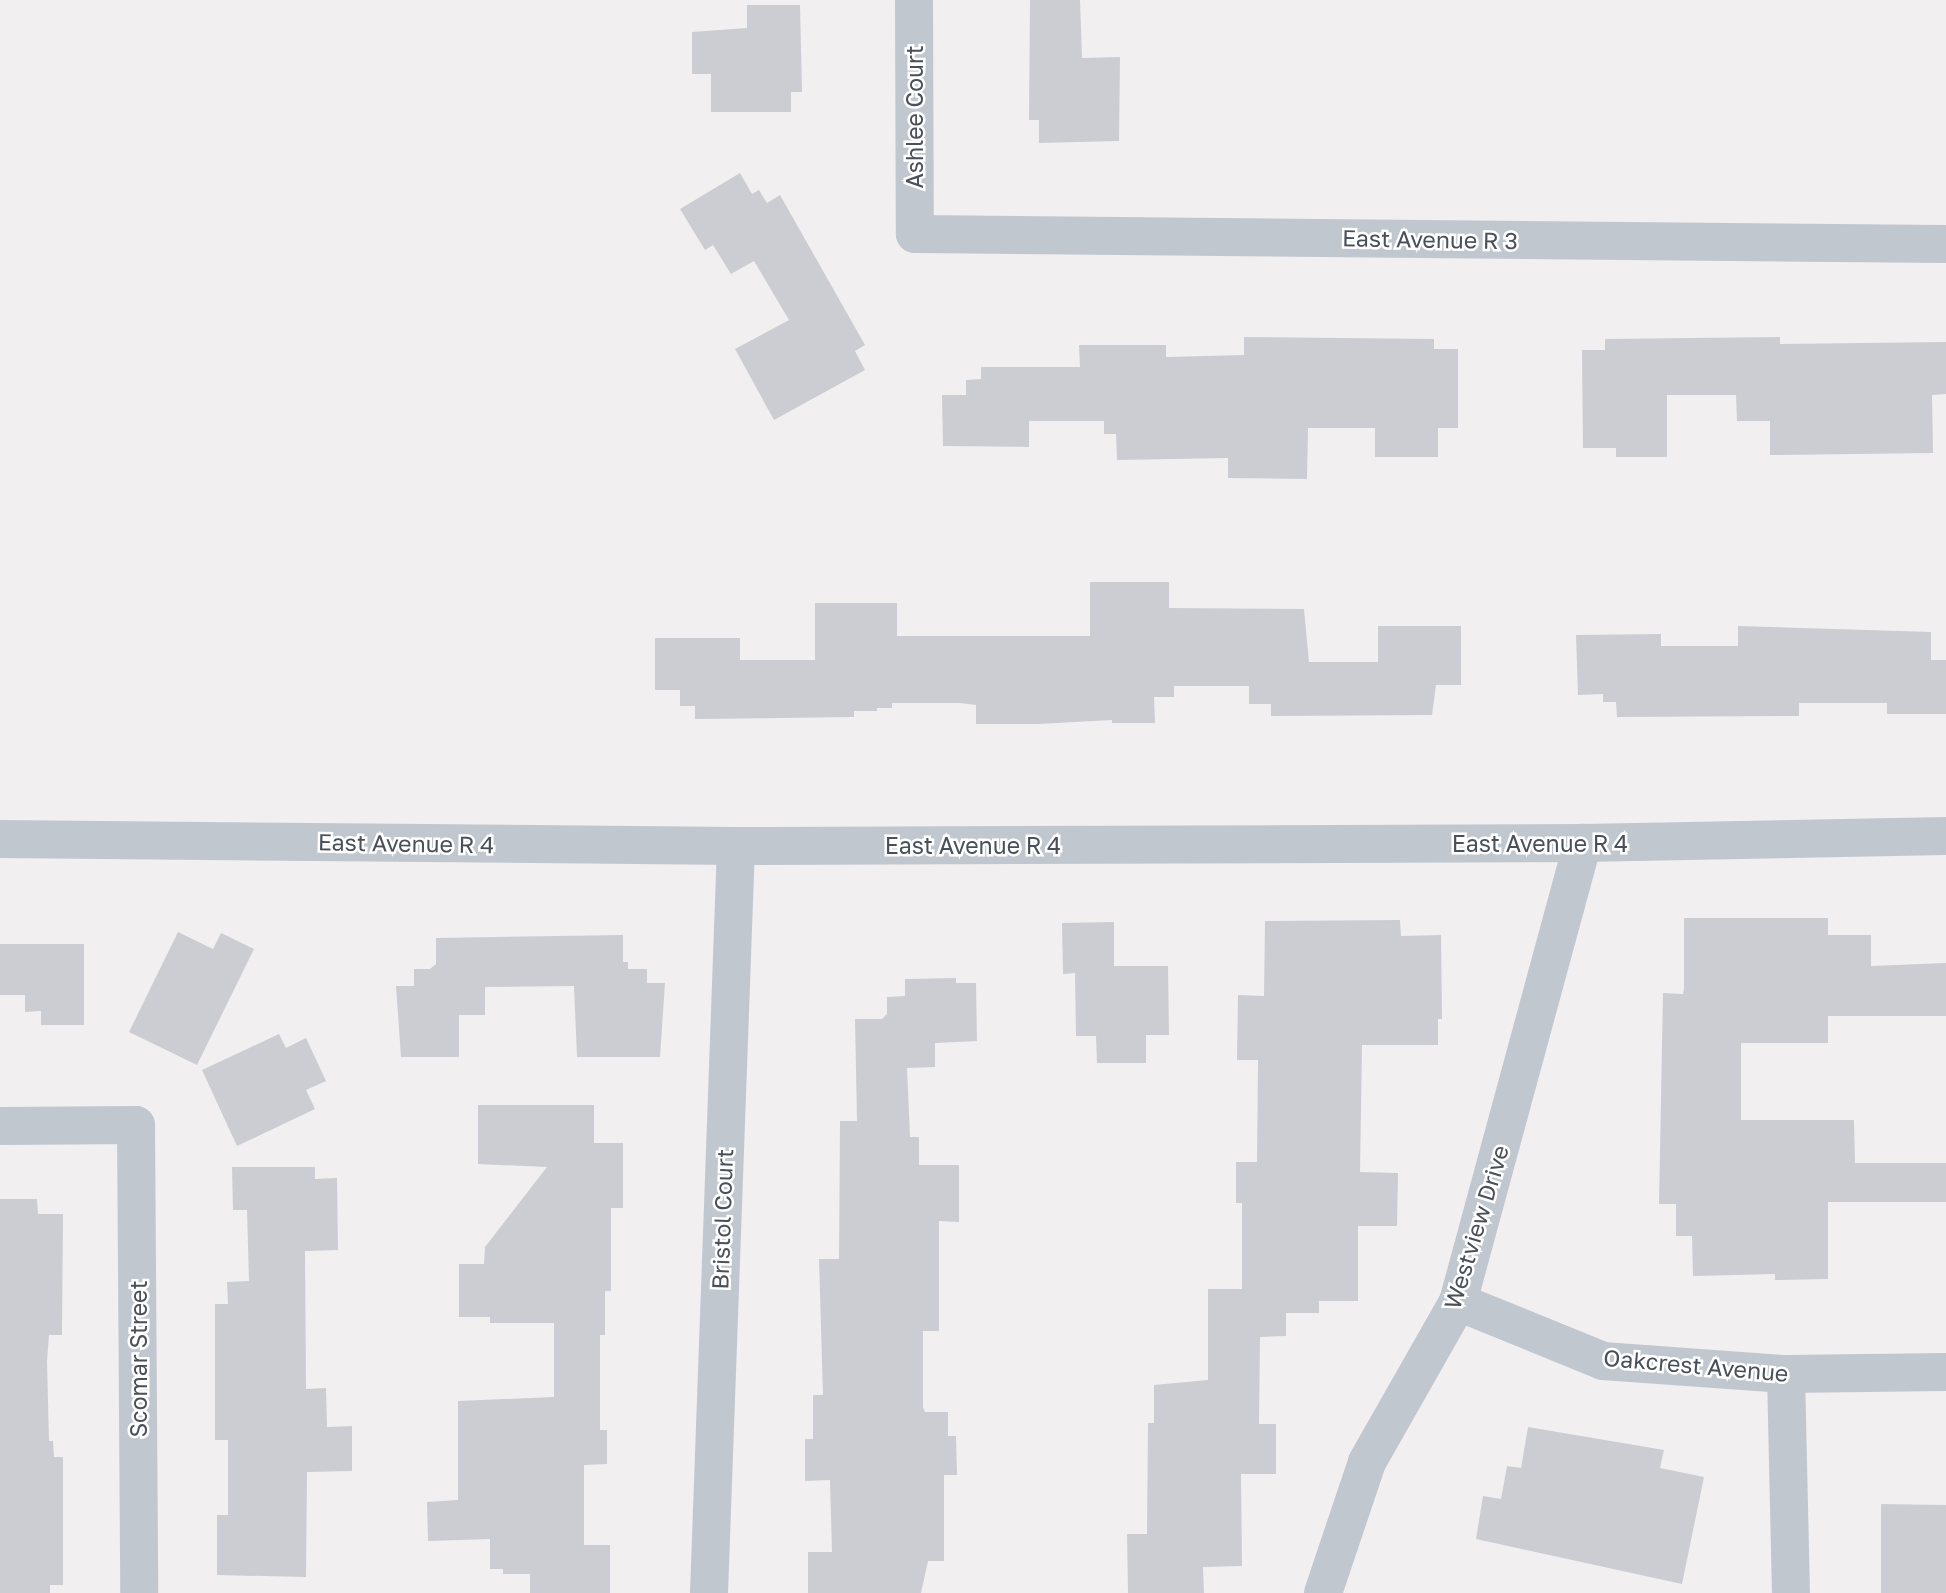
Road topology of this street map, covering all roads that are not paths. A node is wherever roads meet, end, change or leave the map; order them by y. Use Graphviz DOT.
graph roads {
  1 [pos="914,0"];
  2 [pos="915,234"];
  3 [pos="1946,244"];
  4 [pos="1946,836"];
  5 [pos="0,839"];
  6 [pos="1583,843"];
  7 [pos="736,846"];
  8 [pos="0,1126"];
  9 [pos="1458,1302"];
  10 [pos="1946,1372"];
  11 [pos="1786,1374"];
  12 [pos="139,1593"];
  13 [pos="709,1593"];
  14 [pos="1323,1593"];
  15 [pos="1791,1593"];
  1 -- 2 [label="street, Ashlee Court"];
  2 -- 3 [label="street, East Avenue R 3"];
  4 -- 6 [label="street, East Avenue R 4"];
  5 -- 7 [label="street, East Avenue R 4"];
  6 -- 7 [label="street, East Avenue R 4"];
  6 -- 9 [label="street, Westview Drive"];
  7 -- 13 [label="street, Bristol Court"];
  8 -- 12 [label="street, Scomar Street"];
  9 -- 11 [label="street, Oakcrest Avenue"];
  9 -- 14 [label="street, Westview Drive"];
  10 -- 11 [label="street, Oakcrest Avenue"];
  11 -- 15 [label="street"];
}
